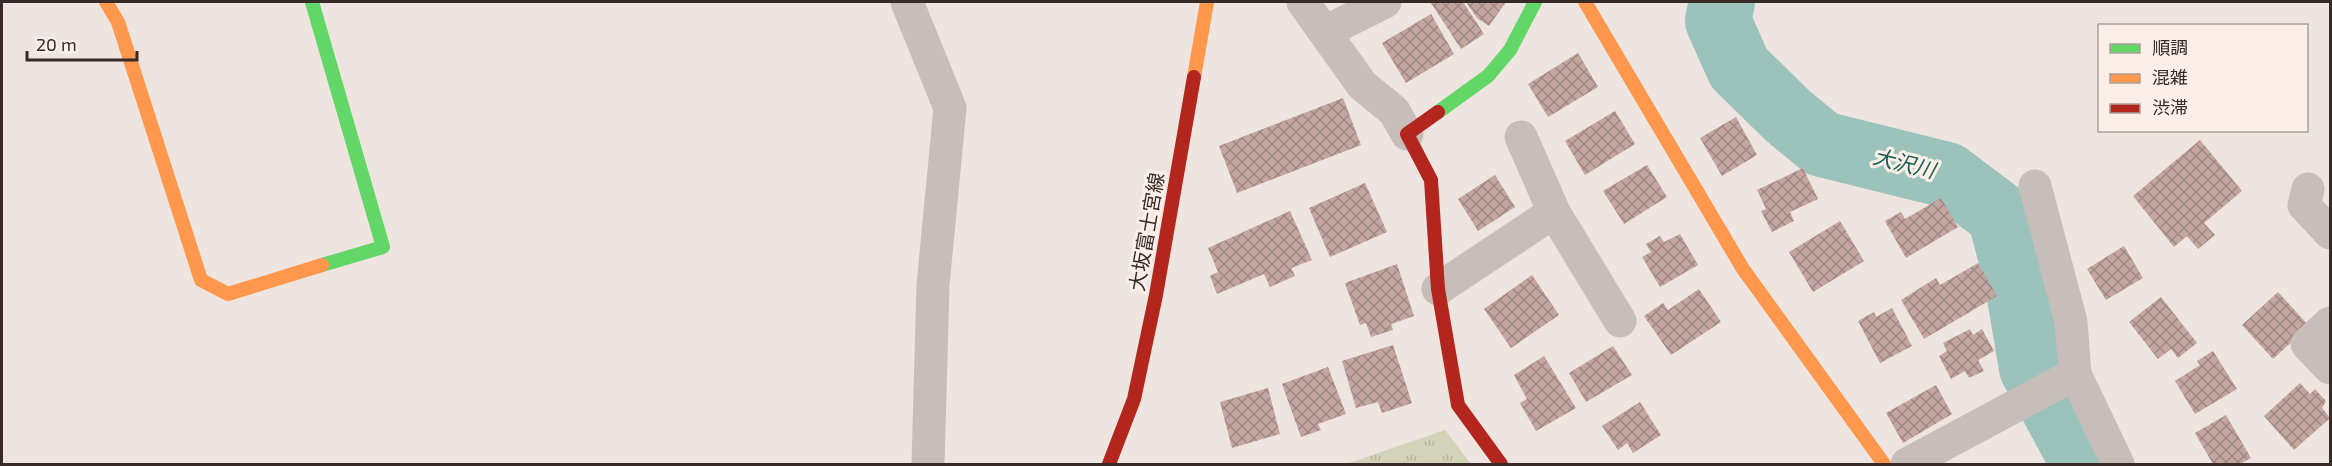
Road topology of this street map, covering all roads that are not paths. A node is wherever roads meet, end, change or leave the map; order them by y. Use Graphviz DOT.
graph roads {
  1 [pos="106,2"];
  2 [pos="312,2"];
  3 [pos="907,2"];
  4 [pos="1207,2"];
  5 [pos="1303,2"];
  6 [pos="1385,2"];
  7 [pos="1535,2"];
  8 [pos="1585,2"];
  9 [pos="1325,32"];
  10 [pos="1407,134"];
  11 [pos="1521,137"];
  12 [pos="2035,186"];
  13 [pos="2308,189"];
  14 [pos="1554,212"];
  15 [pos="2331,233"];
  16 [pos="1438,289"];
  17 [pos="1620,321"];
  18 [pos="2331,323"];
  19 [pos="2331,368"];
  20 [pos="2070,377"];
  21 [pos="928,465"];
  22 [pos="1109,465"];
  23 [pos="1501,465"];
  24 [pos="1884,465"];
  25 [pos="1906,465"];
  26 [pos="2118,465"];
  1 -- 2 [label="street"];
  3 -- 21 [label="street"];
  4 -- 22 [label="street, 大坂富士宮線"];
  5 -- 9 [label="street"];
  6 -- 9 [label="street"];
  7 -- 10 [label="street"];
  8 -- 24 [label="street"];
  9 -- 10 [label="street"];
  10 -- 16 [label="street"];
  11 -- 14 [label="street"];
  12 -- 20 [label="street"];
  13 -- 15 [label="street"];
  14 -- 16 [label="street"];
  14 -- 17 [label="street"];
  16 -- 23 [label="street"];
  18 -- 19 [label="street"];
  20 -- 25 [label="street"];
  20 -- 26 [label="street"];
}
